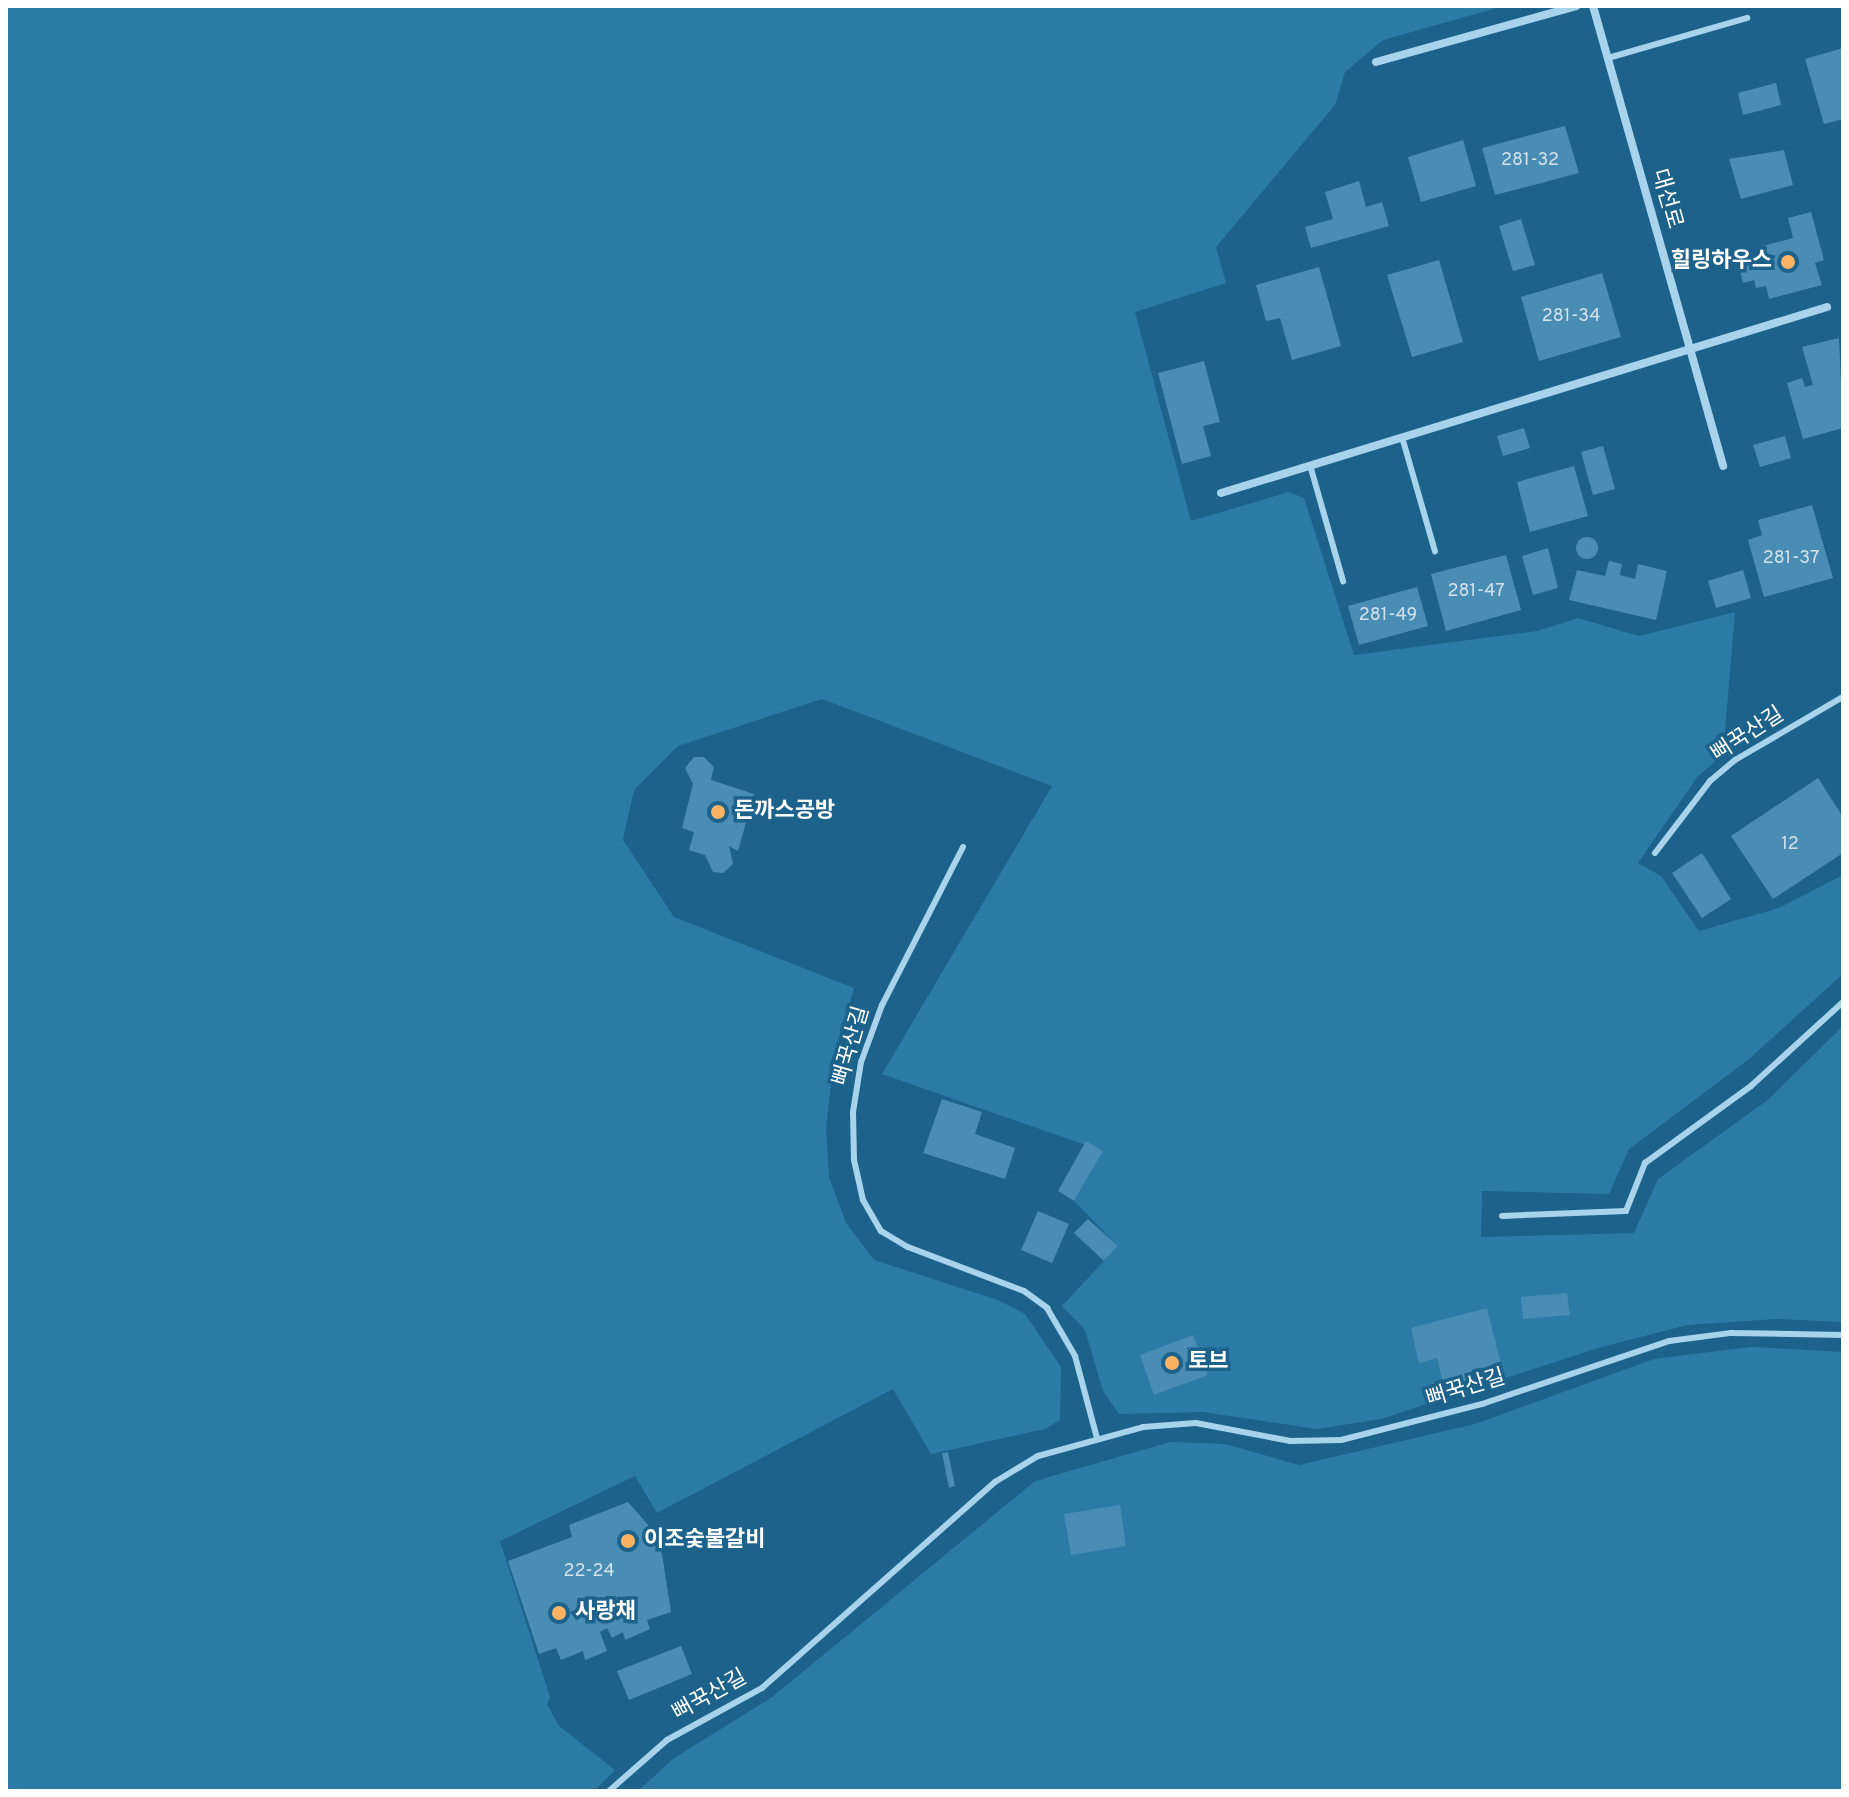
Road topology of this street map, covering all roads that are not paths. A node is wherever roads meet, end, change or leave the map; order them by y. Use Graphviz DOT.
graph roads {
  1 [pos="1576,6"];
  2 [pos="1593,6"];
  3 [pos="1747,18"];
  4 [pos="1608,58"];
  5 [pos="1376,62"];
  6 [pos="1827,307"];
  7 [pos="1690,349"];
  8 [pos="1402,437"];
  9 [pos="1310,465"];
  10 [pos="1723,466"];
  11 [pos="1221,493"];
  12 [pos="1435,551"];
  13 [pos="1343,581"];
  14 [pos="1843,697"];
  15 [pos="963,847"];
  16 [pos="1655,853"];
  17 [pos="1843,1002"];
  18 [pos="1502,1216"];
  19 [pos="1843,1335"];
  20 [pos="1097,1438"];
  21 [pos="609,1791"];
  1 -- 5 [label="street"];
  2 -- 4 [label="street, 대선로"];
  3 -- 4 [label="lane"];
  4 -- 7 [label="street, 대선로"];
  6 -- 7 [label="street"];
  7 -- 8 [label="street"];
  7 -- 10 [label="street, 대선로"];
  8 -- 9 [label="street"];
  8 -- 12 [label="lane"];
  9 -- 11 [label="street"];
  9 -- 13 [label="lane"];
  14 -- 16 [label="lane, 뻐꾹산길"];
  15 -- 20 [label="lane, 뻐꾹산길"];
  17 -- 18 [label="lane"];
  19 -- 20 [label="lane, 뻐꾹산길"];
  20 -- 21 [label="lane, 뻐꾹산길"];
}
